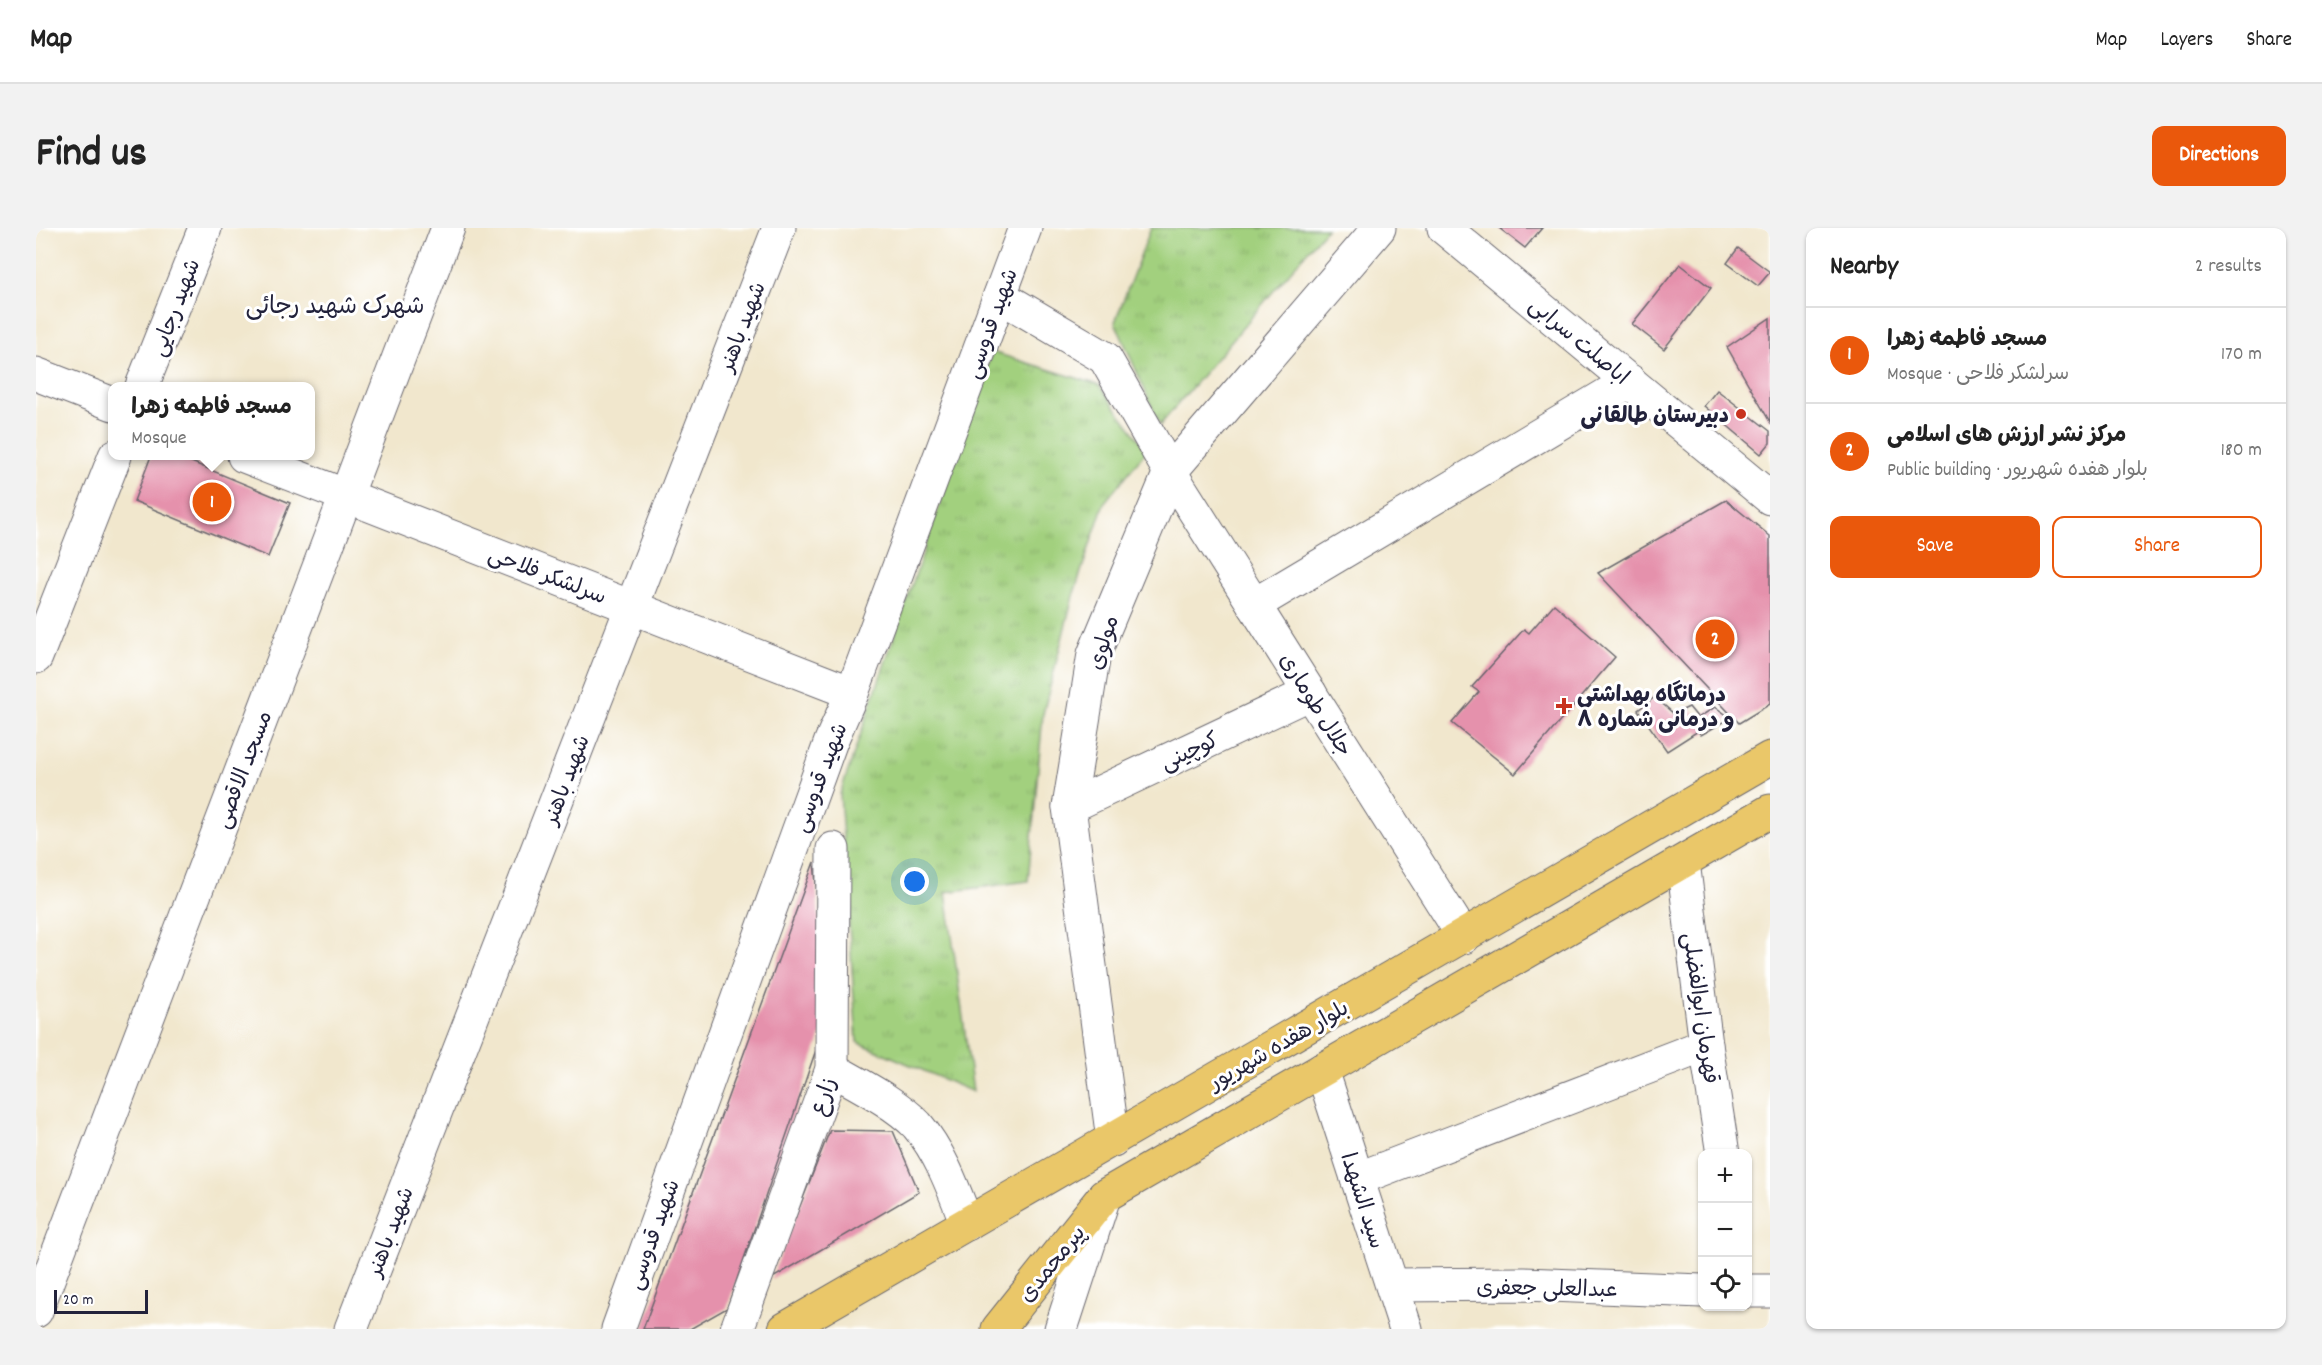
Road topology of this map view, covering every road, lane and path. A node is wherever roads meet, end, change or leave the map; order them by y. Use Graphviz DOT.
graph roads {
  1 [pos="205,228"];
  2 [pos="448,228"];
  3 [pos="779,228"];
  4 [pos="1025,228"];
  5 [pos="1378,228"];
  6 [pos="1444,228"];
  7 [pos="1000,296"];
  8 [pos="36,374"];
  9 [pos="1630,381"];
  10 [pos="144,382"];
  11 [pos="108,402"];
  12 [pos="113,460"];
  13 [pos="254,460"];
  14 [pos="1170,472"];
  15 [pos="346,496"];
  16 [pos="1770,498"];
  17 [pos="1254,605"];
  18 [pos="632,607"];
  19 [pos="36,657"];
  20 [pos="852,693"];
  21 [pos="1310,693"];
  22 [pos="1770,758"];
  23 [pos="1069,807"];
  24 [pos="1770,811"];
  25 [pos="833,849"];
  26 [pos="1683,862"];
  27 [pos="1464,937"];
  28 [pos="1706,1044"];
  29 [pos="832,1069"];
  30 [pos="1322,1070"];
  31 [pos="1113,1140"];
  32 [pos="1722,1149"];
  33 [pos="1357,1179"];
  34 [pos="1104,1196"];
  35 [pos="967,1224"];
  36 [pos="1392,1285"];
  37 [pos="1698,1291"];
  38 [pos="1752,1291"];
  39 [pos="1770,1292"];
  40 [pos="36,1311"];
  41 [pos="351,1329"];
  42 [pos="618,1329"];
  43 [pos="737,1329"];
  44 [pos="785,1329"];
  45 [pos="998,1329"];
  46 [pos="1061,1329"];
  47 [pos="1406,1329"];
  1 -- 10 [label="street, شهید رجایی"];
  2 -- 15 [label="street, مسجد الاقصی"];
  3 -- 18 [label="street, شهید باهنر"];
  4 -- 7 [label="street, شهید قدوسی"];
  5 -- 14 [label="street, مولوی"];
  6 -- 9 [label="street, اباصلت سرابی"];
  7 -- 14 [label="street, جلال طوماری"];
  7 -- 20 [label="street, شهید قدوسی"];
  8 -- 11 [label="street"];
  9 -- 16 [label="street, اباصلت سرابی"];
  9 -- 17 [label="street"];
  12 -- 19 [label="street"];
  13 -- 15 [label="street, سرلشکر فلاحی"];
  14 -- 17 [label="street, جلال طوماری"];
  14 -- 23 [label="street, مولوی"];
  15 -- 18 [label="street, سرلشکر فلاحی"];
  15 -- 40 [label="street, مسجد الاقصی"];
  17 -- 21 [label="street, جلال طوماری"];
  18 -- 20 [label="street, سرلشکر فلاحی"];
  18 -- 41 [label="street, شهید باهنر"];
  20 -- 42 [label="street, شهید قدوسی"];
  21 -- 23 [label="street, کوچینی"];
  21 -- 27 [label="street, جلال طوماری"];
  22 -- 27 [label="main road, بلوار هفده شهریور"];
  23 -- 31 [label="street, مولوی"];
  24 -- 26 [label="main road, بلوار هفده شهریور"];
  25 -- 29 [label="street, زارع"];
  26 -- 28 [label="street, قهرمان ابوالفضلی"];
  26 -- 30 [label="main road, بلوار هفده شهریور"];
  27 -- 31 [label="main road, بلوار هفده شهریور"];
  28 -- 32 [label="street, قهرمان ابوالفضلی"];
  28 -- 33 [label="street"];
  29 -- 35 [label="street"];
  29 -- 43 [label="street, زارع"];
  30 -- 33 [label="street, سید الشهدا"];
  30 -- 34 [label="main road, بلوار هفده شهریور"];
  31 -- 35 [label="main road, بلوار هفده شهریور"];
  33 -- 36 [label="street, سید الشهدا"];
  34 -- 45 [label="main road, پیرمحمدی"];
  34 -- 46 [label="street"];
  35 -- 44 [label="main road, بلوار هفده شهریور"];
  36 -- 37 [label="street, عبدالعلی جعفری"];
  36 -- 47 [label="street, سید الشهدا"];
  38 -- 39 [label="street"];
}
